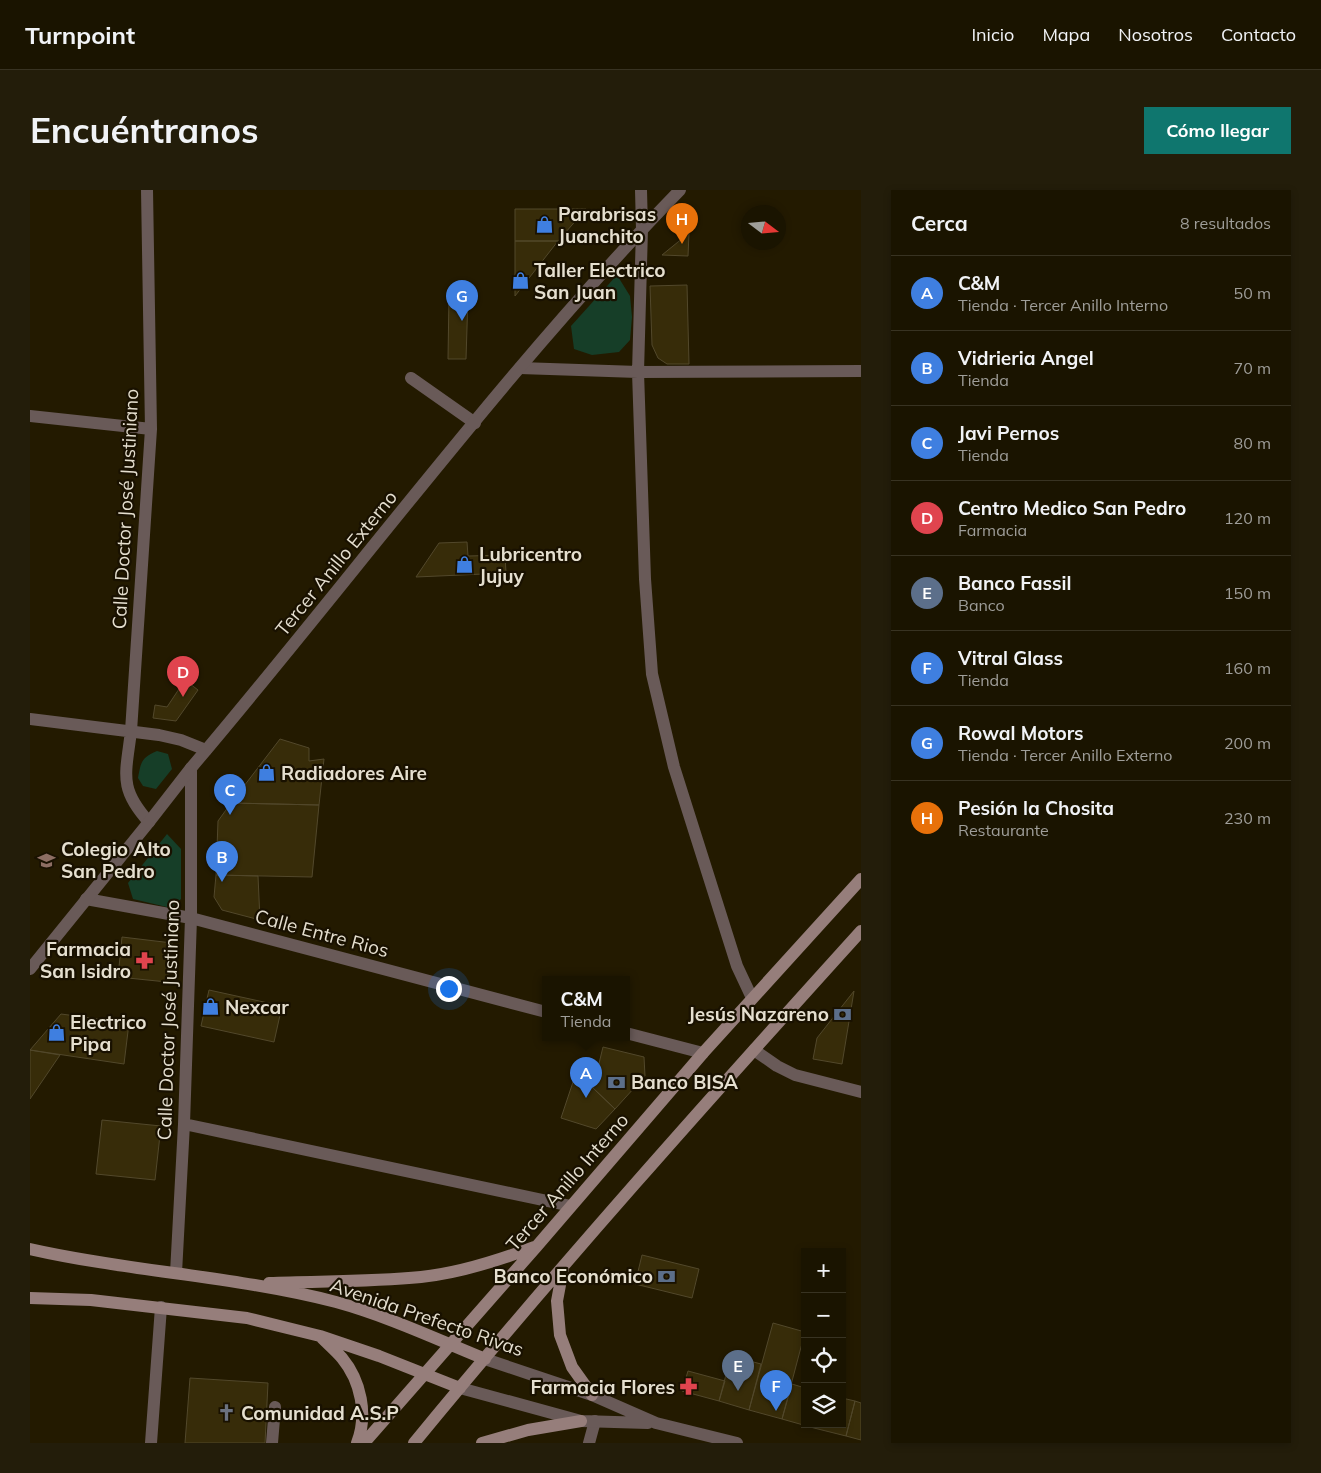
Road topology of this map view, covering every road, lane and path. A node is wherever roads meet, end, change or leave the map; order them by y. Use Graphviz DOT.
graph roads {
  1 [pos="147,190"];
  2 [pos="641,190"];
  3 [pos="680,190"];
  4 [pos="642,229"];
  5 [pos="520,368"];
  6 [pos="861,371"];
  7 [pos="638,372"];
  8 [pos="410,378"];
  9 [pos="30,416"];
  10 [pos="475,423"];
  11 [pos="151,429"];
  12 [pos="30,719"];
  13 [pos="131,732"];
  14 [pos="206,750"];
  15 [pos="191,768"];
  16 [pos="149,822"];
  17 [pos="861,879"];
  18 [pos="86,900"];
  19 [pos="191,918"];
  20 [pos="861,932"];
  21 [pos="30,968"];
  22 [pos="752,998"];
  23 [pos="542,1011"];
  24 [pos="630,1034"];
  25 [pos="754,1050"];
  26 [pos="703,1053"];
  27 [pos="861,1092"];
  28 [pos="184,1124"];
  29 [pos="571,1206"];
  30 [pos="536,1246"];
  31 [pos="30,1249"];
  32 [pos="564,1267"];
  33 [pos="176,1272"];
  34 [pos="251,1284"];
  35 [pos="30,1298"];
  36 [pos="161,1307"];
  37 [pos="320,1336"];
  38 [pos="450,1345"];
  39 [pos="486,1358"];
  40 [pos="424,1373"];
  41 [pos="460,1388"];
  42 [pos="592,1395"];
  43 [pos="275,1407"];
  44 [pos="581,1420"];
  45 [pos="595,1421"];
  46 [pos="656,1423"];
  47 [pos="152,1443"];
  48 [pos="272,1443"];
  49 [pos="357,1443"];
  50 [pos="364,1443"];
  51 [pos="414,1443"];
  52 [pos="482,1443"];
  53 [pos="589,1443"];
  54 [pos="737,1443"];
  1 -- 11 [label="street, Calle Doctor José Justiniano"];
  2 -- 4 [label="street"];
  3 -- 4 [label="street, Tercer Anillo Externo"];
  4 -- 5 [label="street, Tercer Anillo Externo"];
  4 -- 7 [label="street"];
  5 -- 7 [label="street"];
  5 -- 10 [label="street, Tercer Anillo Externo"];
  6 -- 7 [label="street"];
  7 -- 22 [label="street"];
  8 -- 10 [label="street"];
  9 -- 11 [label="street"];
  10 -- 14 [label="street, Tercer Anillo Externo"];
  11 -- 13 [label="street, Calle Doctor José Justiniano"];
  12 -- 13 [label="street"];
  13 -- 14 [label="street"];
  13 -- 16 [label="street, Calle Doctor José Justiniano"];
  14 -- 15 [label="street, Tercer Anillo Externo"];
  15 -- 16 [label="street, Tercer Anillo Externo"];
  15 -- 19 [label="street, Calle Doctor José Justiniano"];
  16 -- 18 [label="street, Tercer Anillo Externo"];
  17 -- 22 [label="main road, Tercer Anillo Interno"];
  18 -- 19 [label="street, Calle Entre Rios"];
  18 -- 21 [label="street, Tercer Anillo Externo"];
  19 -- 23 [label="street, Calle Entre Rios"];
  19 -- 28 [label="street, Calle Doctor José Justiniano"];
  20 -- 25 [label="main road"];
  22 -- 26 [label="main road, Tercer Anillo Interno"];
  24 -- 26 [label="street"];
  25 -- 27 [label="street"];
  25 -- 32 [label="main road"];
  26 -- 29 [label="main road, Tercer Anillo Interno"];
  28 -- 29 [label="street"];
  28 -- 33 [label="street, Calle Doctor José Justiniano"];
  29 -- 30 [label="main road, Tercer Anillo Interno"];
  30 -- 34 [label="main road"];
  30 -- 38 [label="main road, Tercer Anillo Interno"];
  31 -- 33 [label="main road, Avenida Prefecto Rivas"];
  32 -- 39 [label="main road"];
  32 -- 42 [label="main road"];
  33 -- 34 [label="main road, Avenida Prefecto Rivas"];
  34 -- 38 [label="main road, Avenida Prefecto Rivas"];
  35 -- 36 [label="main road, Avenida Prefecto Rivas"];
  36 -- 37 [label="main road, Avenida Prefecto Rivas"];
  36 -- 47 [label="street"];
  37 -- 40 [label="main road, Avenida Prefecto Rivas"];
  37 -- 49 [label="main road"];
  38 -- 39 [label="main road, Avenida Prefecto Rivas"];
  38 -- 40 [label="main road, Tercer Anillo Interno"];
  39 -- 41 [label="main road"];
  39 -- 42 [label="street, Avenida Prefecto Rivas"];
  40 -- 41 [label="main road, Avenida Prefecto Rivas"];
  40 -- 50 [label="main road, Tercer Anillo Interno"];
  41 -- 44 [label="street, Avenida Prefecto Rivas"];
  41 -- 51 [label="main road"];
  42 -- 46 [label="street, Avenida Prefecto Rivas"];
  43 -- 48 [label="street"];
  44 -- 45 [label="street, Avenida Prefecto Rivas"];
  44 -- 52 [label="main road"];
  45 -- 46 [label="street, Avenida Prefecto Rivas"];
  45 -- 53 [label="street"];
  46 -- 54 [label="street, Avenida Prefecto Rivas"];
}
